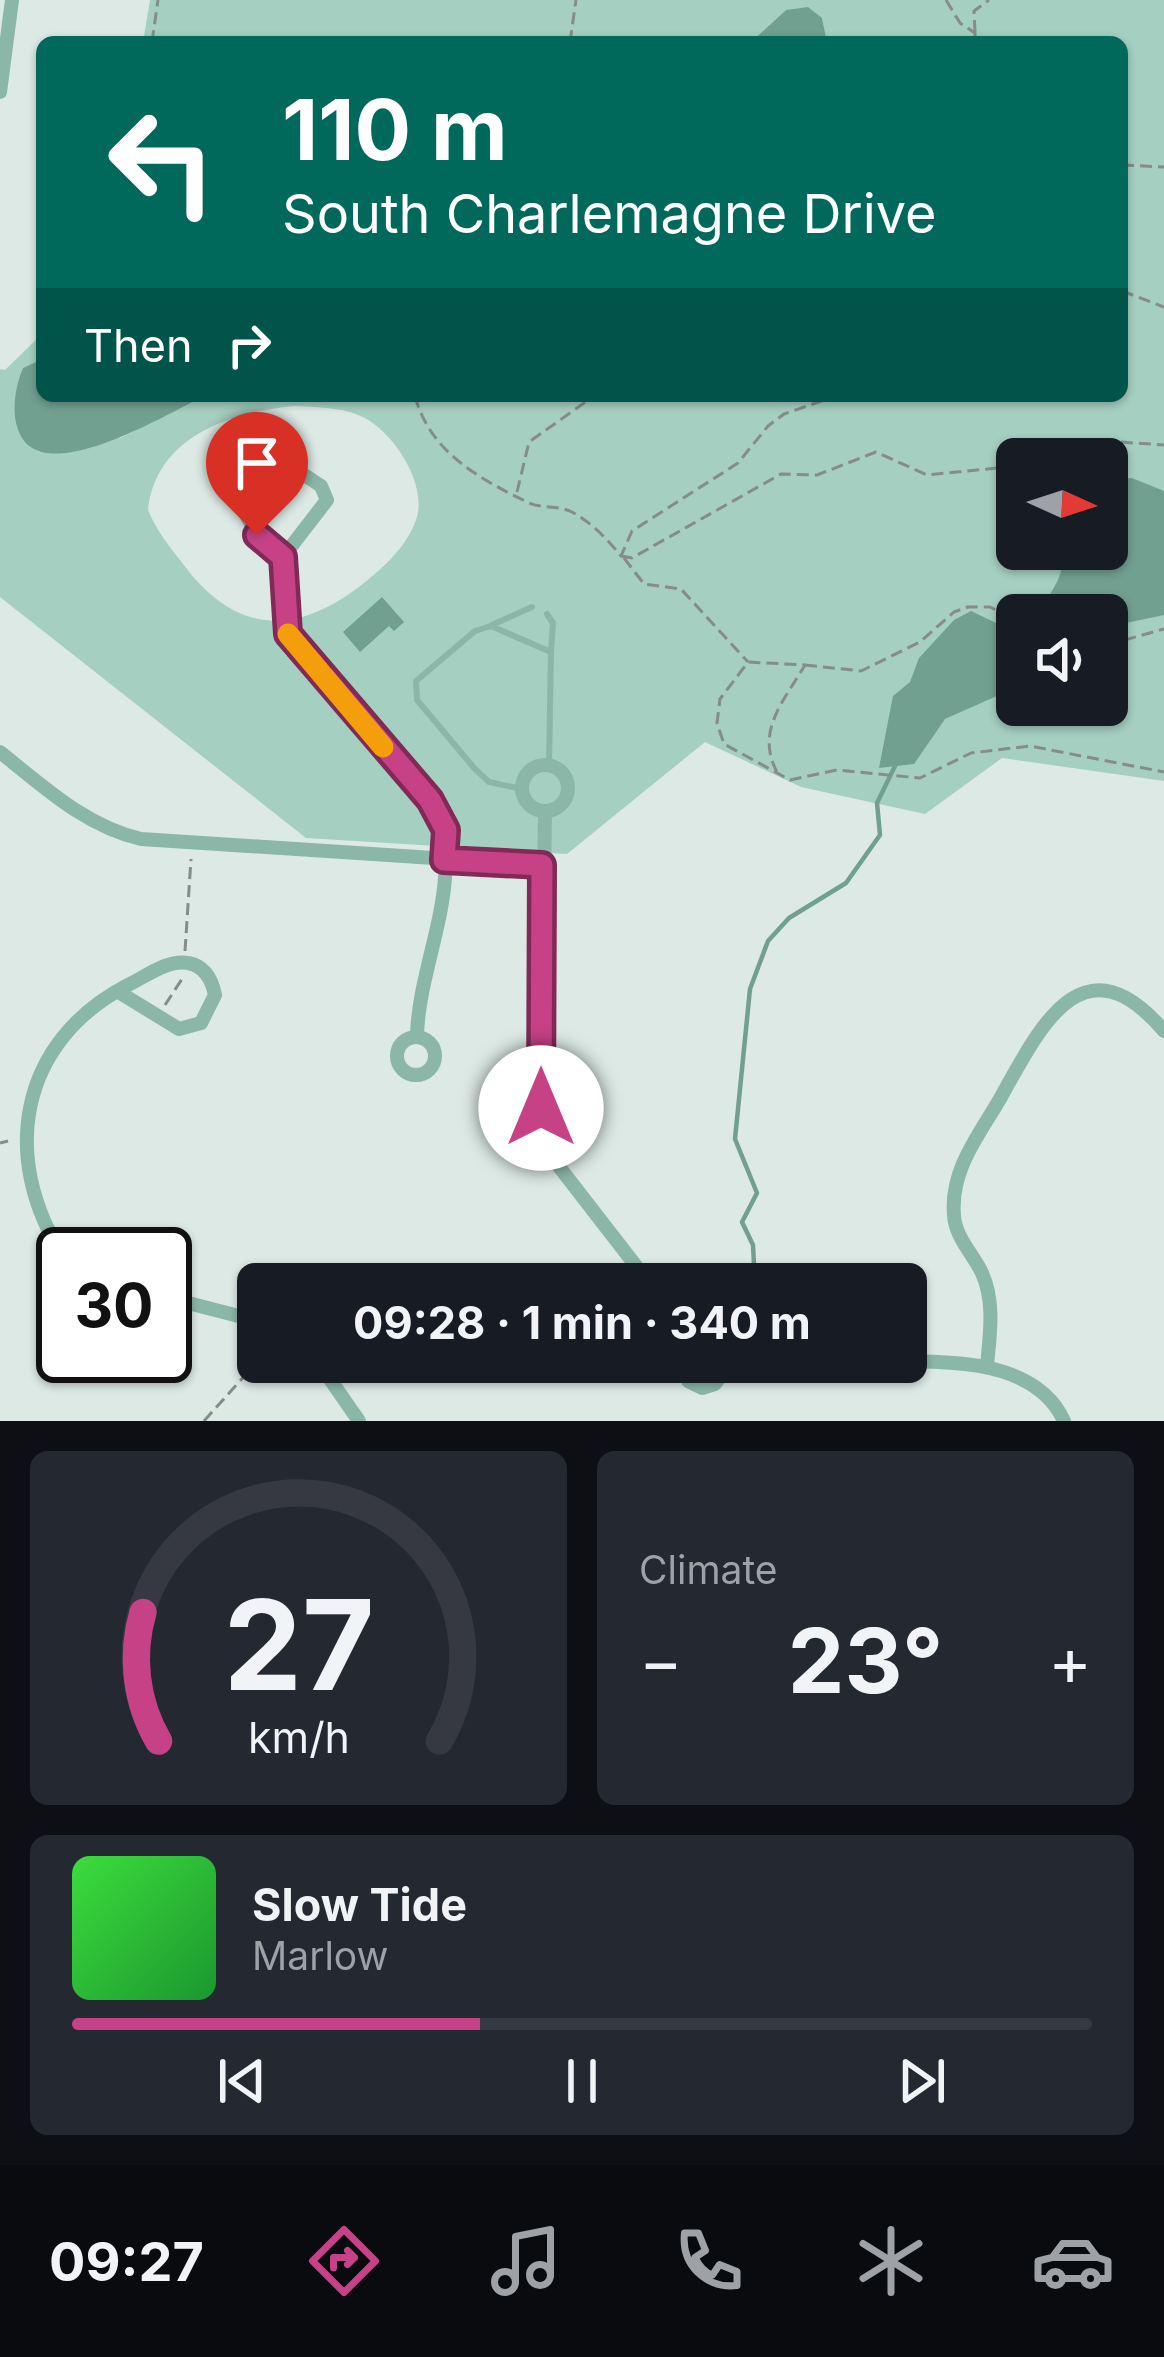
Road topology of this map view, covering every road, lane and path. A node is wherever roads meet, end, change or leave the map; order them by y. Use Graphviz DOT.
graph roads {
  1 [pos="12,0"];
  2 [pos="158,0"];
  3 [pos="577,0"];
  4 [pos="946,0"];
  5 [pos="989,0"];
  6 [pos="975,33"];
  7 [pos="153,36"];
  8 [pos="571,36"];
  9 [pos="0,92"];
  10 [pos="1128,165"];
  11 [pos="1164,167"];
  12 [pos="1128,293"];
  13 [pos="1164,307"];
  14 [pos="417,402"];
  15 [pos="586,402"];
  16 [pos="819,402"];
  17 [pos="1128,443"];
  18 [pos="1164,445"];
  19 [pos="996,468"];
  20 [pos="517,494"];
  21 [pos="622,556"];
  22 [pos="283,557"];
  23 [pos="532,608"];
  24 [pos="996,612"];
  25 [pos="547,614"];
  26 [pos="491,626"];
  27 [pos="1164,628"];
  28 [pos="1128,639"];
  29 [pos="551,652"];
  30 [pos="748,662"];
  31 [pos="805,665"];
  32 [pos="0,752"];
  33 [pos="549,765"];
  34 [pos="776,772"];
  35 [pos="1164,772"];
  36 [pos="523,789"];
  37 [pos="545,811"];
  38 [pos="191,851"];
  39 [pos="444,860"];
  40 [pos="542,865"];
  41 [pos="185,954"];
  42 [pos="183,971"];
  43 [pos="117,992"];
  44 [pos="160,1011"];
  45 [pos="1164,1031"];
  46 [pos="417,1037"];
  47 [pos="10,1110"];
  48 [pos="8,1141"];
  49 [pos="0,1142"];
  50 [pos="14,1183"];
  51 [pos="38,1227"];
  52 [pos="634,1263"];
  53 [pos="192,1305"];
  54 [pos="237,1316"];
  55 [pos="987,1365"];
  56 [pos="927,1366"];
  57 [pos="238,1383"];
  58 [pos="332,1383"];
  59 [pos="204,1421"];
  60 [pos="358,1421"];
  61 [pos="1064,1421"];
  1 -- 9 [label="street"];
  2 -- 7 [label="path"];
  3 -- 8 [label="path"];
  4 -- 6 [label="path"];
  5 -- 6 [label="path"];
  10 -- 11 [label="path"];
  12 -- 13 [label="path"];
  14 -- 20 [label="path"];
  15 -- 20 [label="path"];
  16 -- 21 [label="path"];
  17 -- 18 [label="path"];
  19 -- 21 [label="path"];
  20 -- 21 [label="path"];
  21 -- 30 [label="path"];
  22 -- 22 [label="street"];
  22 -- 39 [label="street"];
  23 -- 26 [label="lane"];
  24 -- 31 [label="path"];
  25 -- 29 [label="lane"];
  26 -- 29 [label="lane"];
  26 -- 36 [label="lane"];
  27 -- 28 [label="path"];
  29 -- 33 [label="lane"];
  30 -- 31 [label="path"];
  30 -- 34 [label="path"];
  31 -- 34 [label="path"];
  32 -- 39 [label="street"];
  33 -- 36 [label="street"];
  33 -- 37 [label="street"];
  34 -- 35 [label="path"];
  36 -- 37 [label="street"];
  37 -- 40 [label="street"];
  38 -- 41 [label="path"];
  39 -- 40 [label="street"];
  39 -- 46 [label="street"];
  40 -- 52 [label="street"];
  42 -- 44 [label="path"];
  43 -- 43 [label="street"];
  43 -- 47 [label="street"];
  45 -- 55 [label="street"];
  48 -- 49 [label="path"];
  50 -- 51 [label="street"];
  53 -- 54 [label="street"];
  55 -- 56 [label="street"];
  55 -- 61 [label="street"];
  57 -- 59 [label="path"];
  58 -- 60 [label="street"];
}
